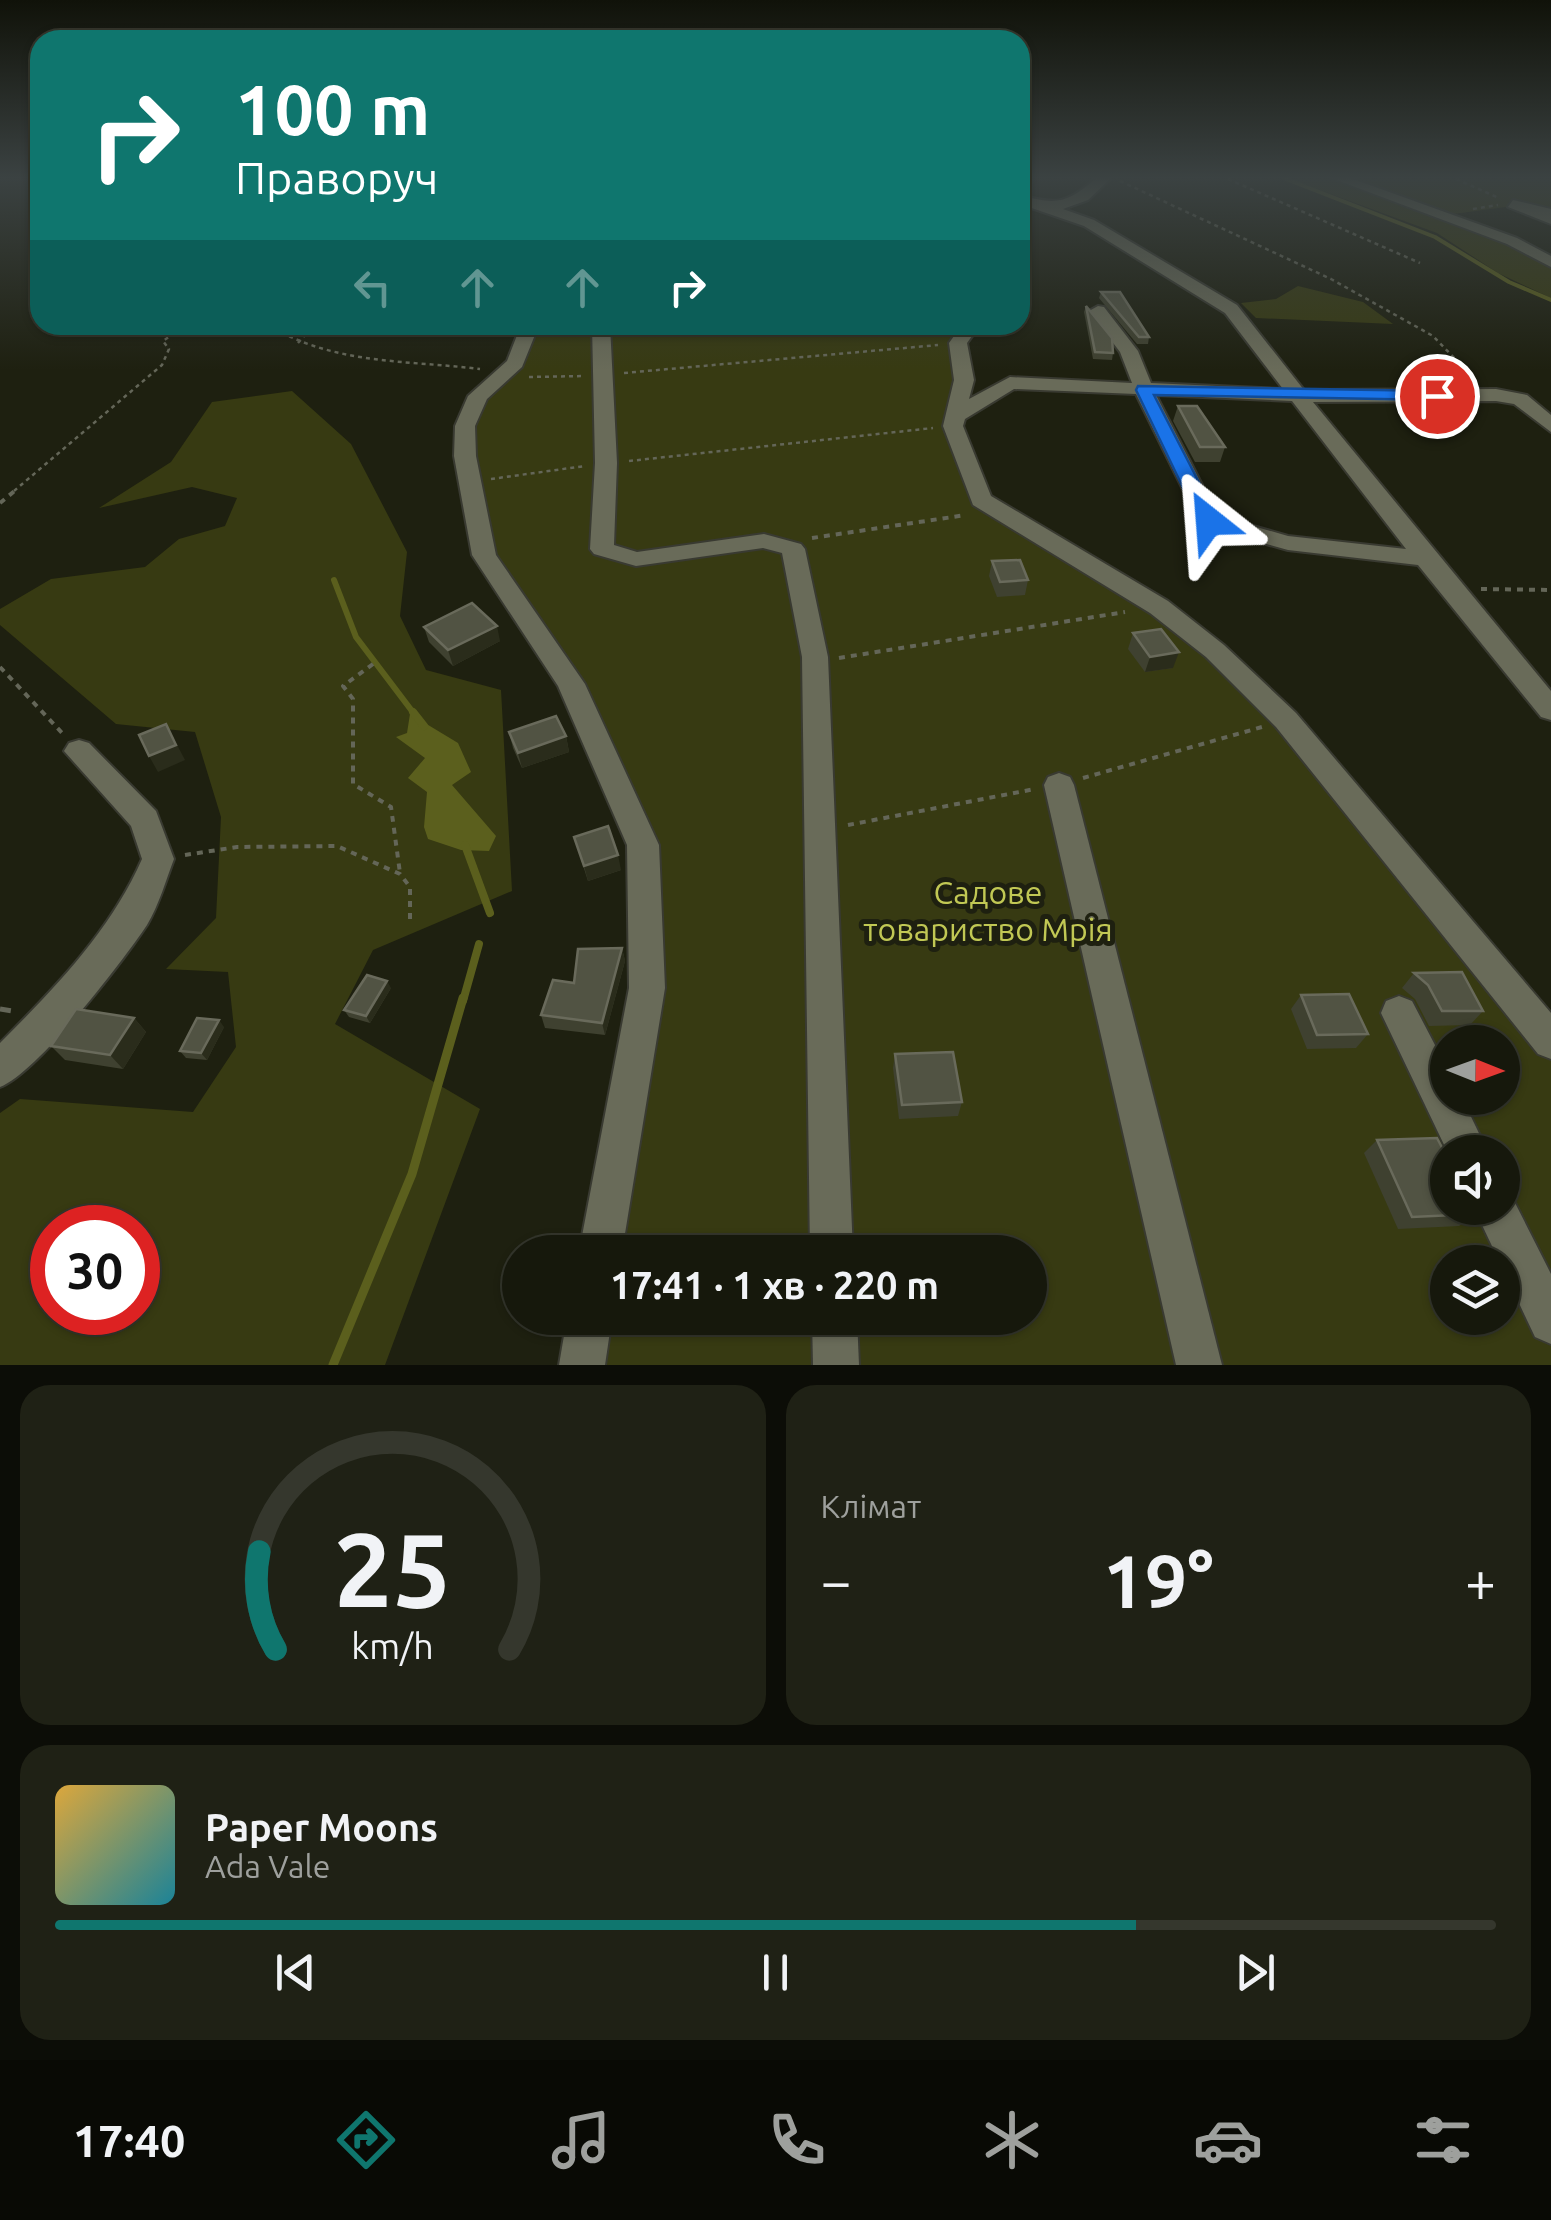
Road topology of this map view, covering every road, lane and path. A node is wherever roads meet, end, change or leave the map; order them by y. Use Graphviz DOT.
graph roads {
  1 [pos="1122,243"];
  2 [pos="1253,243"];
  3 [pos="1383,243"];
  4 [pos="1515,243"];
  5 [pos="1551,262"];
  6 [pos="1420,263"];
  7 [pos="1098,311"];
  8 [pos="172,335"];
  9 [pos="286,335"];
  10 [pos="305,335"];
  11 [pos="526,335"];
  12 [pos="602,335"];
  13 [pos="956,335"];
  14 [pos="965,335"];
  15 [pos="298,342"];
  16 [pos="505,372"];
  17 [pos="602,375"];
  18 [pos="1144,390"];
  19 [pos="1301,396"];
  20 [pos="1471,396"];
  21 [pos="954,421"];
  22 [pos="1551,426"];
  23 [pos="606,463"];
  24 [pos="487,480"];
  25 [pos="0,504"];
  26 [pos="999,510"];
  27 [pos="778,545"];
  28 [pos="1426,558"];
  29 [pos="1450,588"];
  30 [pos="1551,590"];
  31 [pos="1160,607"];
  32 [pos="816,657"];
  33 [pos="374,664"];
  34 [pos="0,667"];
  35 [pos="1551,710"];
  36 [pos="79,750"];
  37 [pos="1059,784"];
  38 [pos="158,859"];
  39 [pos="400,874"];
  40 [pos="410,924"];
  41 [pos="1399,1013"];
  42 [pos="1551,1041"];
  43 [pos="0,1069"];
  44 [pos="1460,1135"];
  45 [pos="1503,1225"];
  46 [pos="603,1235"];
  47 [pos="832,1235"];
  48 [pos="1551,1321"];
  49 [pos="587,1335"];
  50 [pos="835,1335"];
  51 [pos="582,1365"];
  52 [pos="836,1365"];
  53 [pos="1199,1365"];
  1 -- 19 [label="street"];
  2 -- 20 [label="path"];
  3 -- 6 [label="path"];
  4 -- 5 [label="street"];
  7 -- 18 [label="street"];
  8 -- 25 [label="path"];
  9 -- 15 [label="path"];
  10 -- 15 [label="path"];
  11 -- 16 [label="street"];
  12 -- 17 [label="street"];
  13 -- 17 [label="path"];
  14 -- 21 [label="street"];
  15 -- 16 [label="path"];
  16 -- 17 [label="path"];
  16 -- 46 [label="street"];
  17 -- 23 [label="street"];
  18 -- 19 [label="street"];
  18 -- 21 [label="street"];
  18 -- 28 [label="street"];
  19 -- 20 [label="street"];
  19 -- 28 [label="street"];
  20 -- 22 [label="street"];
  21 -- 23 [label="path"];
  21 -- 26 [label="street"];
  23 -- 24 [label="path"];
  23 -- 27 [label="street"];
  26 -- 27 [label="path"];
  26 -- 31 [label="street"];
  27 -- 32 [label="street"];
  28 -- 29 [label="street"];
  29 -- 30 [label="path"];
  29 -- 35 [label="street"];
  31 -- 32 [label="path"];
  31 -- 42 [label="street"];
  32 -- 47 [label="street"];
  33 -- 39 [label="path"];
  34 -- 36 [label="path"];
  36 -- 38 [label="street"];
  37 -- 53 [label="street"];
  38 -- 39 [label="path"];
  38 -- 43 [label="street"];
  39 -- 40 [label="path"];
  41 -- 44 [label="street"];
  45 -- 48 [label="street"];
  49 -- 51 [label="street"];
  50 -- 52 [label="street"];
}
